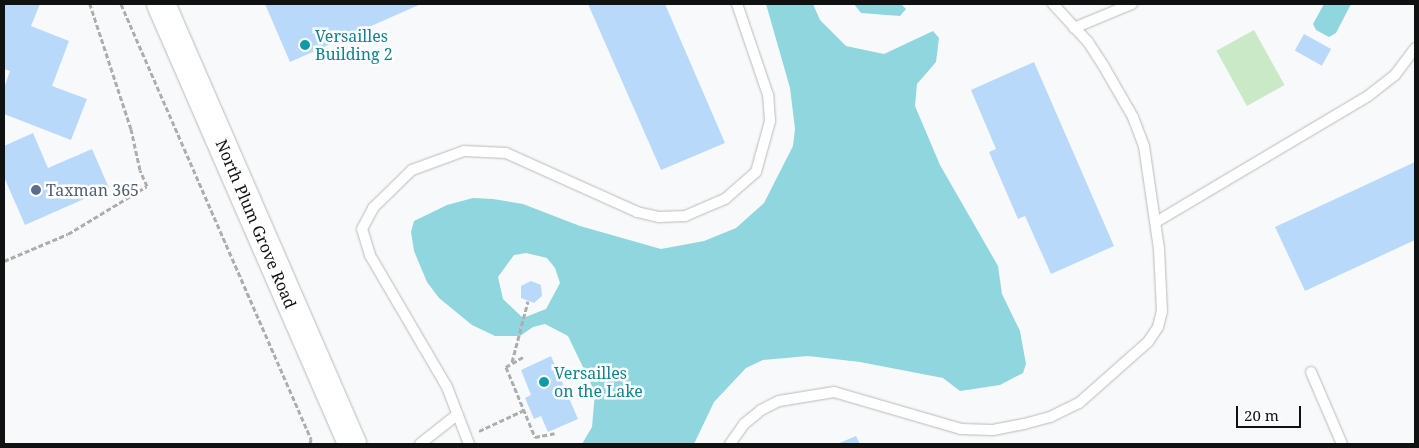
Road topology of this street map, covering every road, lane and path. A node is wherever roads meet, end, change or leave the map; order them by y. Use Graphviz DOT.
graph roads {
  1 [pos="90,4"];
  2 [pos="120,4"];
  3 [pos="161,4"];
  4 [pos="737,4"];
  5 [pos="1053,4"];
  6 [pos="1132,4"];
  7 [pos="1074,28"];
  8 [pos="1415,48"];
  9 [pos="1156,222"];
  10 [pos="4,261"];
  11 [pos="528,301"];
  12 [pos="523,357"];
  13 [pos="512,362"];
  14 [pos="1312,372"];
  15 [pos="524,410"];
  16 [pos="458,414"];
  17 [pos="555,433"];
  18 [pos="468,441"];
  19 [pos="310,444"];
  20 [pos="352,444"];
  21 [pos="420,444"];
  22 [pos="730,444"];
  23 [pos="1342,444"];
  1 -- 10 [label="path"];
  2 -- 19 [label="path"];
  3 -- 20 [label="street, North Plum Grove Road"];
  4 -- 16 [label="lane"];
  5 -- 7 [label="lane"];
  6 -- 7 [label="lane"];
  7 -- 9 [label="lane"];
  8 -- 9 [label="lane"];
  9 -- 22 [label="lane"];
  11 -- 13 [label="path"];
  12 -- 13 [label="path"];
  13 -- 15 [label="path"];
  14 -- 23 [label="lane"];
  15 -- 17 [label="path"];
  15 -- 18 [label="path"];
  16 -- 18 [label="lane"];
  16 -- 21 [label="lane"];
}
